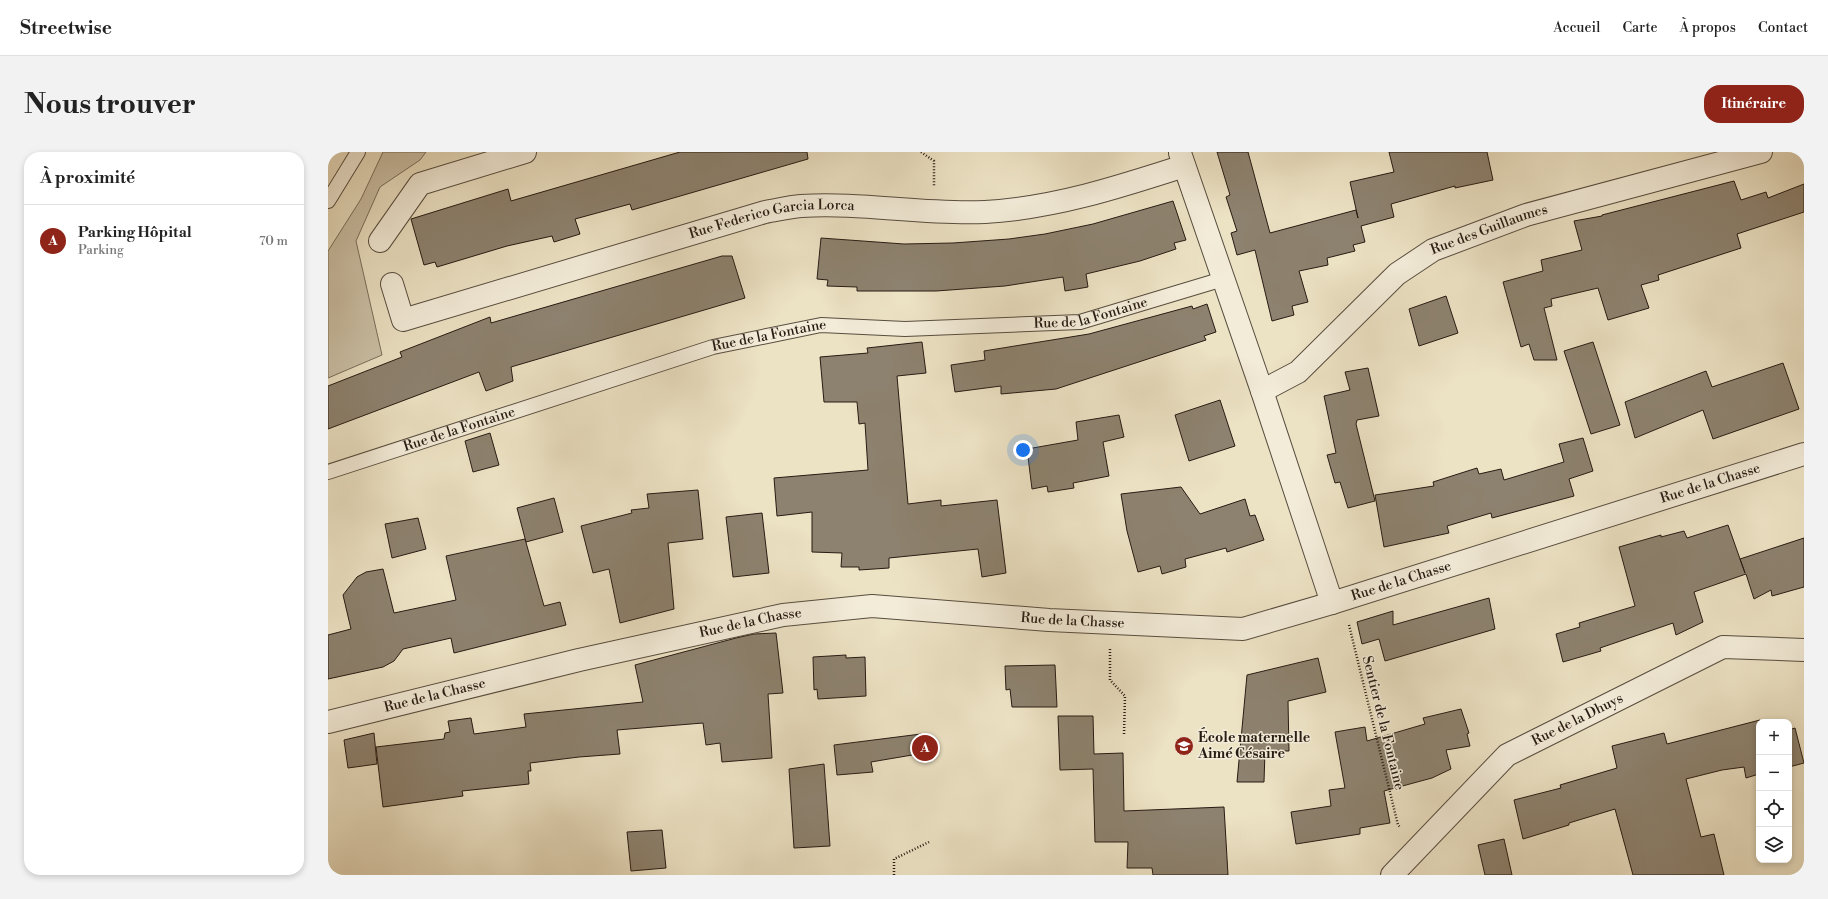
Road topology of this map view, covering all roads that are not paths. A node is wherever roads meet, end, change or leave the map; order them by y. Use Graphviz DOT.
graph roads {
  1 [pos="358,152"];
  2 [pos="525,152"];
  3 [pos="1761,152"];
  4 [pos="1182,159"];
  5 [pos="328,201"];
  6 [pos="380,241"];
  7 [pos="1223,279"];
  8 [pos="392,284"];
  9 [pos="1262,391"];
  10 [pos="1804,454"];
  11 [pos="328,472"];
  12 [pos="1332,603"];
  13 [pos="1804,650"];
  14 [pos="328,722"];
  15 [pos="1392,875"];
  1 -- 5 [label="lane"];
  2 -- 6 [label="street"];
  3 -- 9 [label="street, Rue des Guillaumes"];
  4 -- 7 [label="street"];
  4 -- 8 [label="street, Rue Federico Garcia Lorca"];
  7 -- 9 [label="street"];
  7 -- 11 [label="lane, Rue de la Fontaine"];
  9 -- 12 [label="street"];
  10 -- 12 [label="street, Rue de la Chasse"];
  12 -- 14 [label="street, Rue de la Chasse"];
  13 -- 15 [label="street, Rue de la Dhuys"];
}
